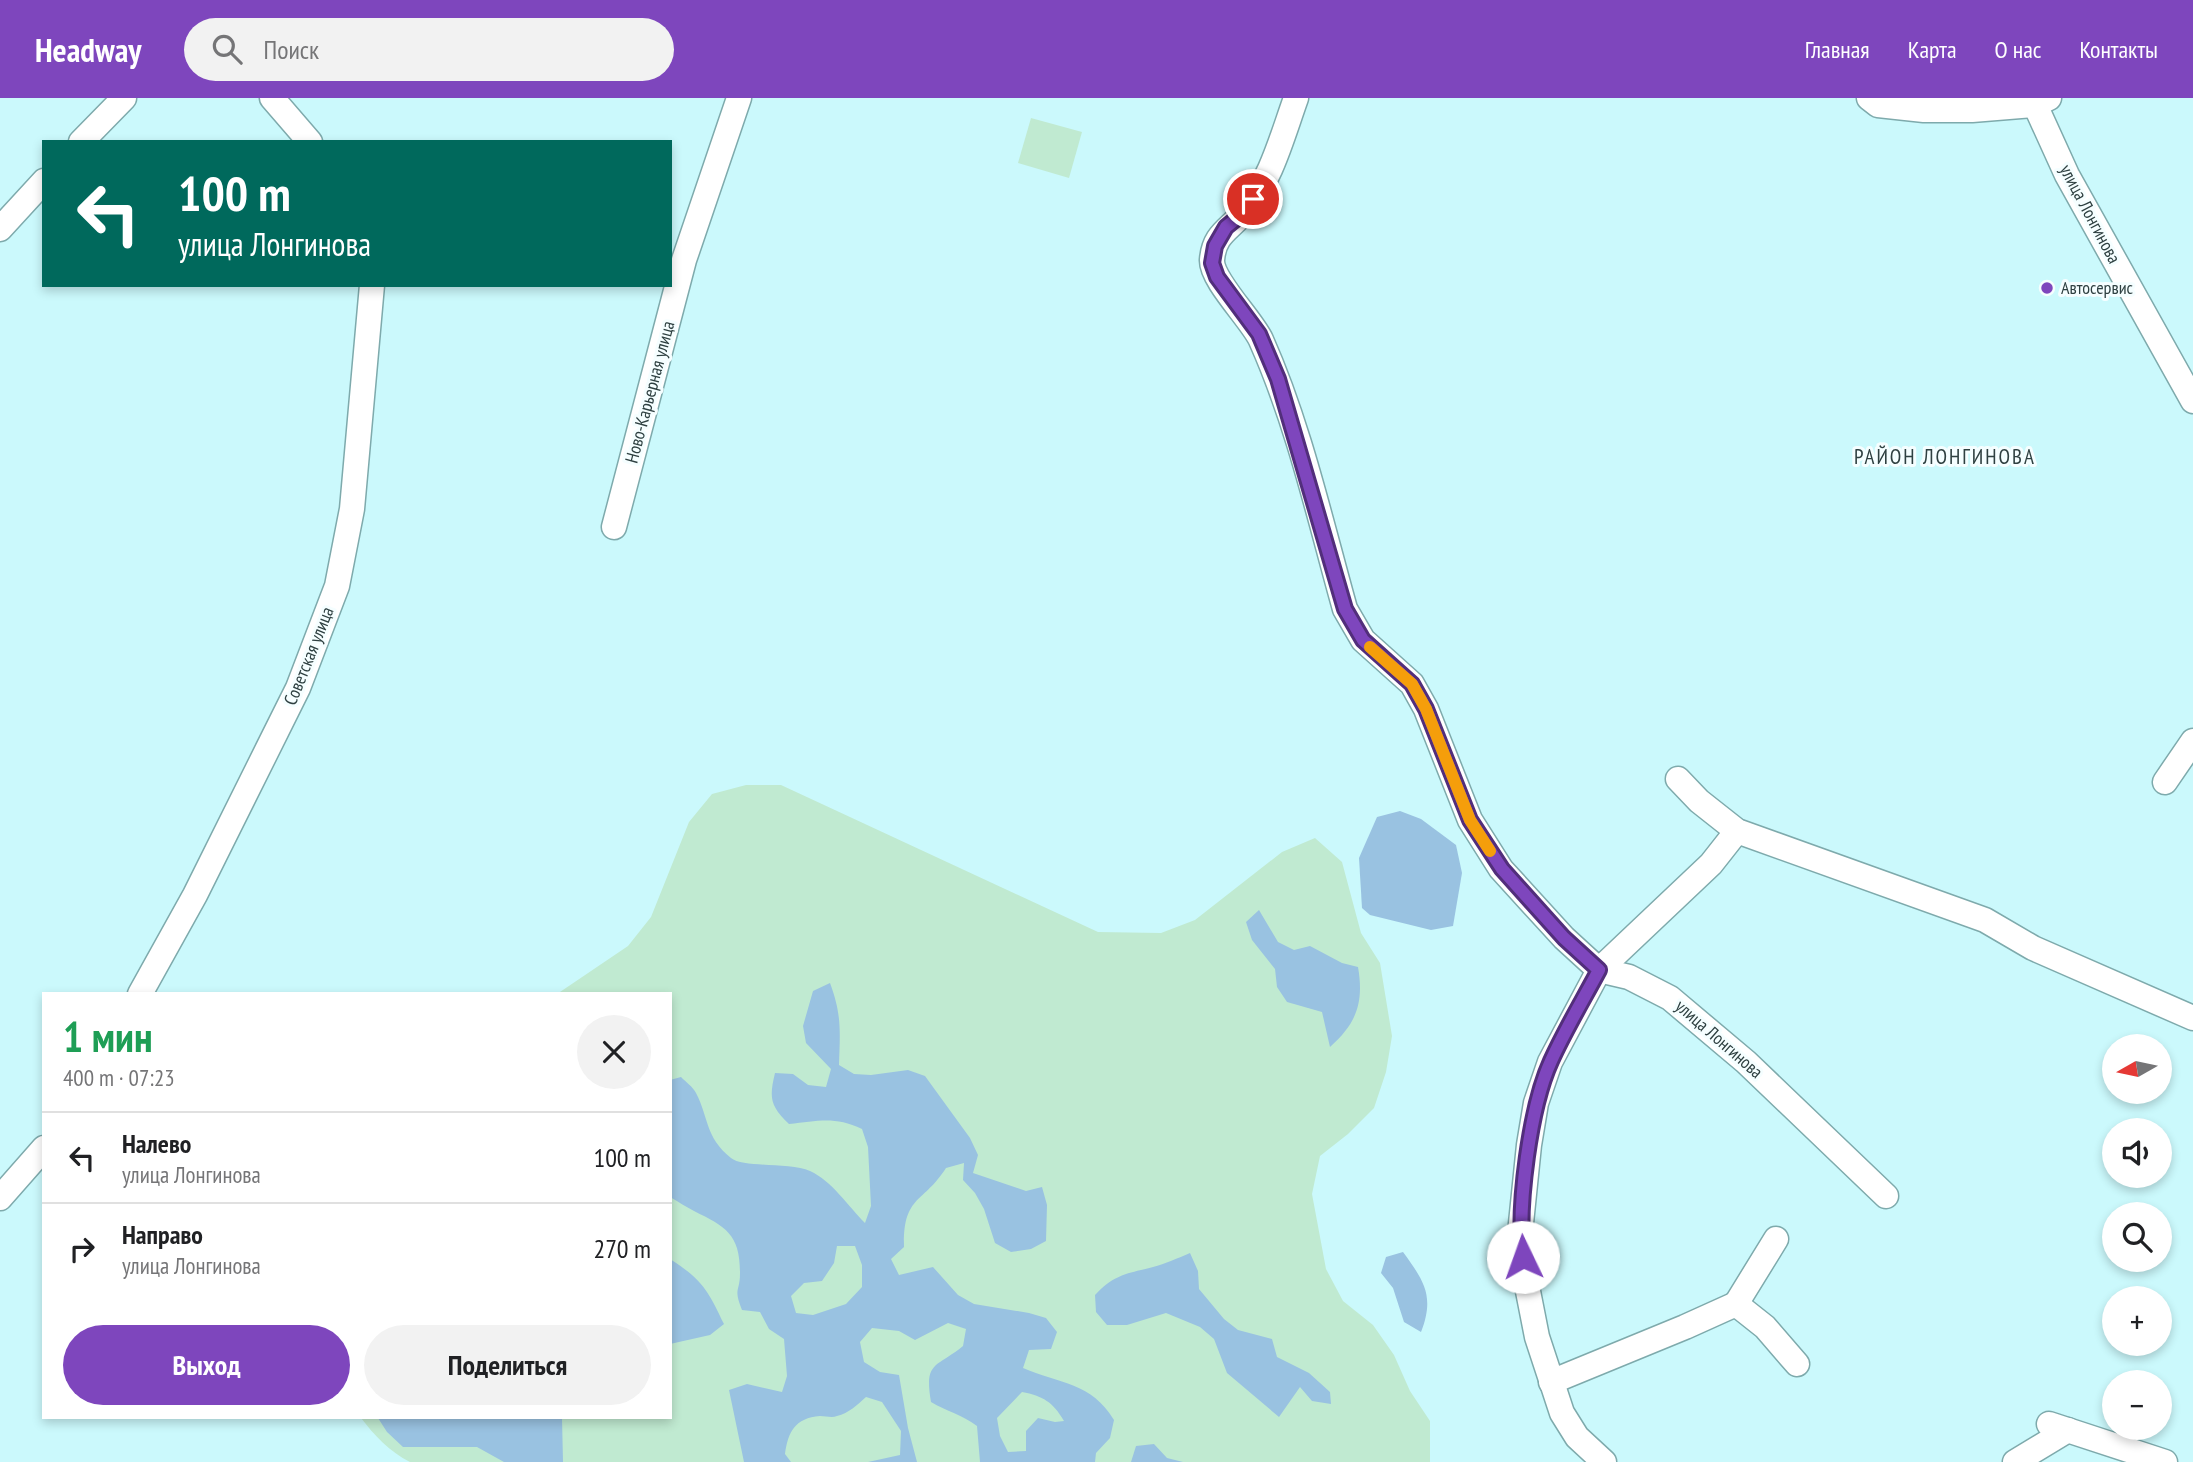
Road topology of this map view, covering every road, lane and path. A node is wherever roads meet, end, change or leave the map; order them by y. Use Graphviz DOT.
graph roads {
  1 [pos="124,98"];
  2 [pos="272,98"];
  3 [pos="739,98"];
  4 [pos="1296,98"];
  5 [pos="1869,98"];
  6 [pos="2039,100"];
  7 [pos="83,140"];
  8 [pos="308,140"];
  9 [pos="42,183"];
  10 [pos="0,229"];
  11 [pos="372,287"];
  12 [pos="2193,401"];
  13 [pos="614,527"];
  14 [pos="2193,741"];
  15 [pos="1678,779"];
  16 [pos="2165,782"];
  17 [pos="1737,831"];
  18 [pos="1599,970"];
  19 [pos="141,992"];
  20 [pos="2193,1017"];
  21 [pos="42,1150"];
  22 [pos="1886,1196"];
  23 [pos="0,1198"];
  24 [pos="1776,1239"];
  25 [pos="1736,1304"];
  26 [pos="1797,1364"];
  27 [pos="1551,1382"];
  28 [pos="1604,1462"];
  29 [pos="2015,1462"];
  30 [pos="2165,1462"];
  1 -- 7 [label="street"];
  2 -- 8 [label="street"];
  3 -- 13 [label="street, Ново-Карьерная улица"];
  4 -- 18 [label="street, улица Лонгинова"];
  5 -- 6 [label="street"];
  6 -- 12 [label="street, улица Лонгинова"];
  9 -- 10 [label="street"];
  11 -- 19 [label="street, Советская улица"];
  14 -- 16 [label="street"];
  15 -- 17 [label="street"];
  17 -- 18 [label="street"];
  17 -- 20 [label="street"];
  18 -- 22 [label="street, улица Лонгинова"];
  18 -- 27 [label="street"];
  21 -- 23 [label="street"];
  24 -- 25 [label="street"];
  25 -- 26 [label="street"];
  25 -- 27 [label="street"];
  27 -- 28 [label="street"];
  29 -- 30 [label="street"];
}
